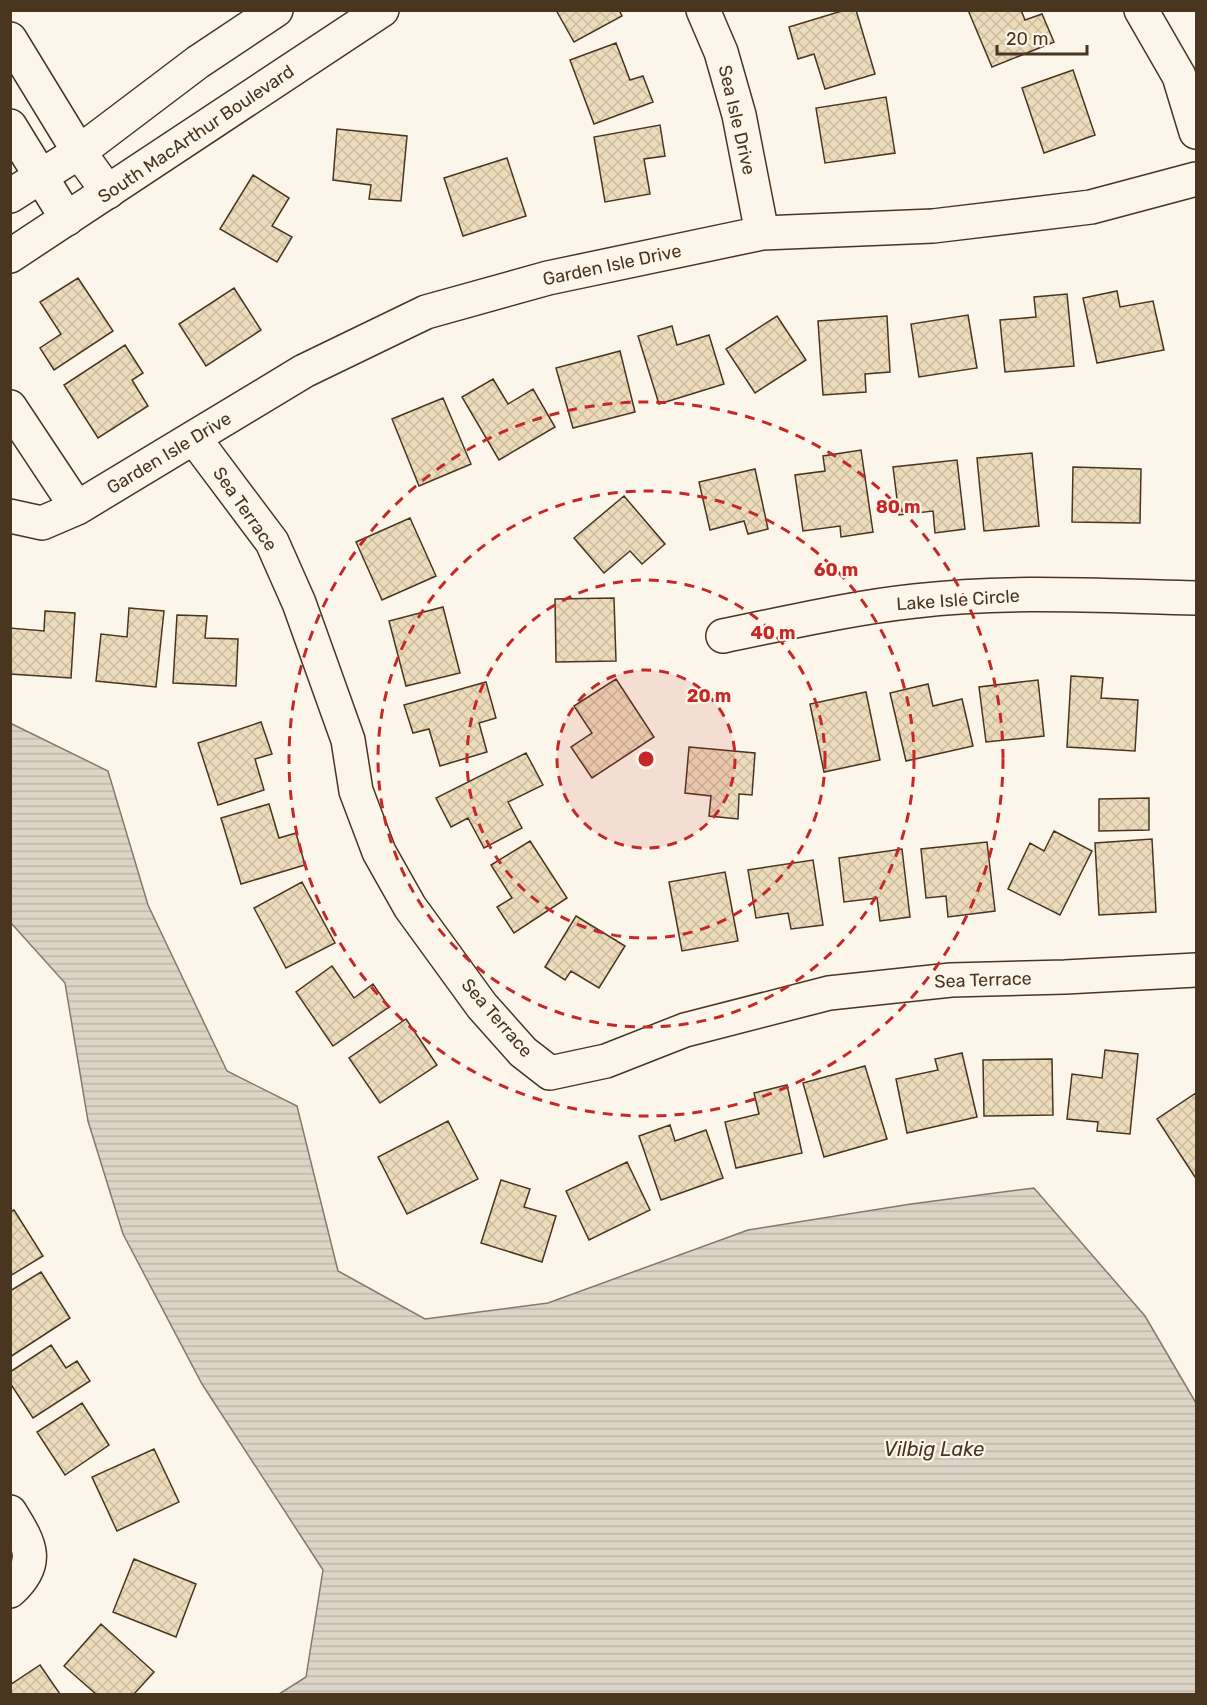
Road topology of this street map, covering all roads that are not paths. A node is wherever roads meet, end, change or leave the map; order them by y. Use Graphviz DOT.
graph roads {
  1 [pos="276,10"];
  2 [pos="382,10"];
  3 [pos="703,10"];
  4 [pos="1141,10"];
  5 [pos="10,39"];
  6 [pos="10,126"];
  7 [pos="1197,132"];
  8 [pos="79,152"];
  9 [pos="41,176"];
  10 [pos="1197,179"];
  11 [pos="108,192"];
  12 [pos="10,196"];
  13 [pos="68,219"];
  14 [pos="762,233"];
  15 [pos="10,256"];
  16 [pos="10,407"];
  17 [pos="194,438"];
  18 [pos="77,508"];
  19 [pos="10,516"];
  20 [pos="1197,598"];
  21 [pos="723,636"];
  22 [pos="1197,970"];
  23 [pos="10,1512"];
  24 [pos="20,1579"];
  1 -- 8 [label="street"];
  2 -- 11 [label="street, South MacArthur Boulevard"];
  3 -- 14 [label="street, Sea Isle Drive"];
  4 -- 7 [label="street"];
  5 -- 8 [label="street"];
  6 -- 9 [label="street"];
  8 -- 9 [label="street"];
  8 -- 11 [label="street"];
  9 -- 12 [label="street"];
  9 -- 13 [label="street"];
  10 -- 14 [label="street, Garden Isle Drive"];
  11 -- 13 [label="street, South MacArthur Boulevard"];
  13 -- 15 [label="street, South MacArthur Boulevard"];
  14 -- 17 [label="street, Garden Isle Drive"];
  16 -- 18 [label="street"];
  17 -- 18 [label="street, Garden Isle Drive"];
  17 -- 22 [label="street, Sea Terrace"];
  18 -- 19 [label="street, Garden Isle Drive"];
  20 -- 21 [label="street, Lake Isle Circle"];
  23 -- 24 [label="street"];
}
